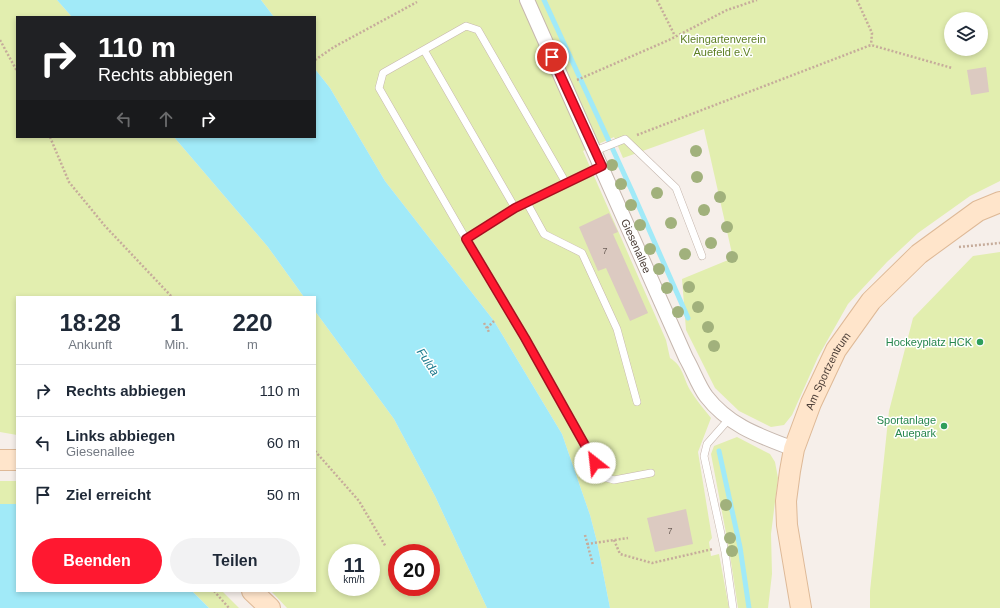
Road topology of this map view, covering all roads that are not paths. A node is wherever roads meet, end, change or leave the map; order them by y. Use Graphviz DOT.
graph roads {
  1 [pos="527,0"];
  2 [pos="424,50"];
  3 [pos="599,149"];
  4 [pos="602,166"];
  5 [pos="566,183"];
  6 [pos="1000,202"];
  7 [pos="526,203"];
  8 [pos="515,208"];
  9 [pos="466,239"];
  10 [pos="702,256"];
  11 [pos="637,402"];
  12 [pos="729,418"];
  13 [pos="794,449"];
  14 [pos="0,460"];
  15 [pos="16,460"];
  16 [pos="651,473"];
  17 [pos="253,592"];
  18 [pos="270,608"];
  19 [pos="734,608"];
  20 [pos="801,608"];
  1 -- 3 [label="street, Giesenallee"];
  2 -- 5 [label="lane"];
  2 -- 8 [label="lane"];
  2 -- 9 [label="lane"];
  3 -- 4 [label="street, Giesenallee"];
  3 -- 10 [label="lane"];
  4 -- 5 [label="lane"];
  4 -- 12 [label="street, Giesenallee"];
  5 -- 7 [label="lane"];
  6 -- 13 [label="street, Am Sportzentrum"];
  7 -- 8 [label="lane"];
  7 -- 11 [label="lane"];
  8 -- 9 [label="lane"];
  9 -- 16 [label="lane"];
  12 -- 13 [label="street, Giesenallee"];
  12 -- 19 [label="lane"];
  13 -- 20 [label="street, Am Sportzentrum"];
  14 -- 15 [label="street"];
  17 -- 18 [label="street"];
}
